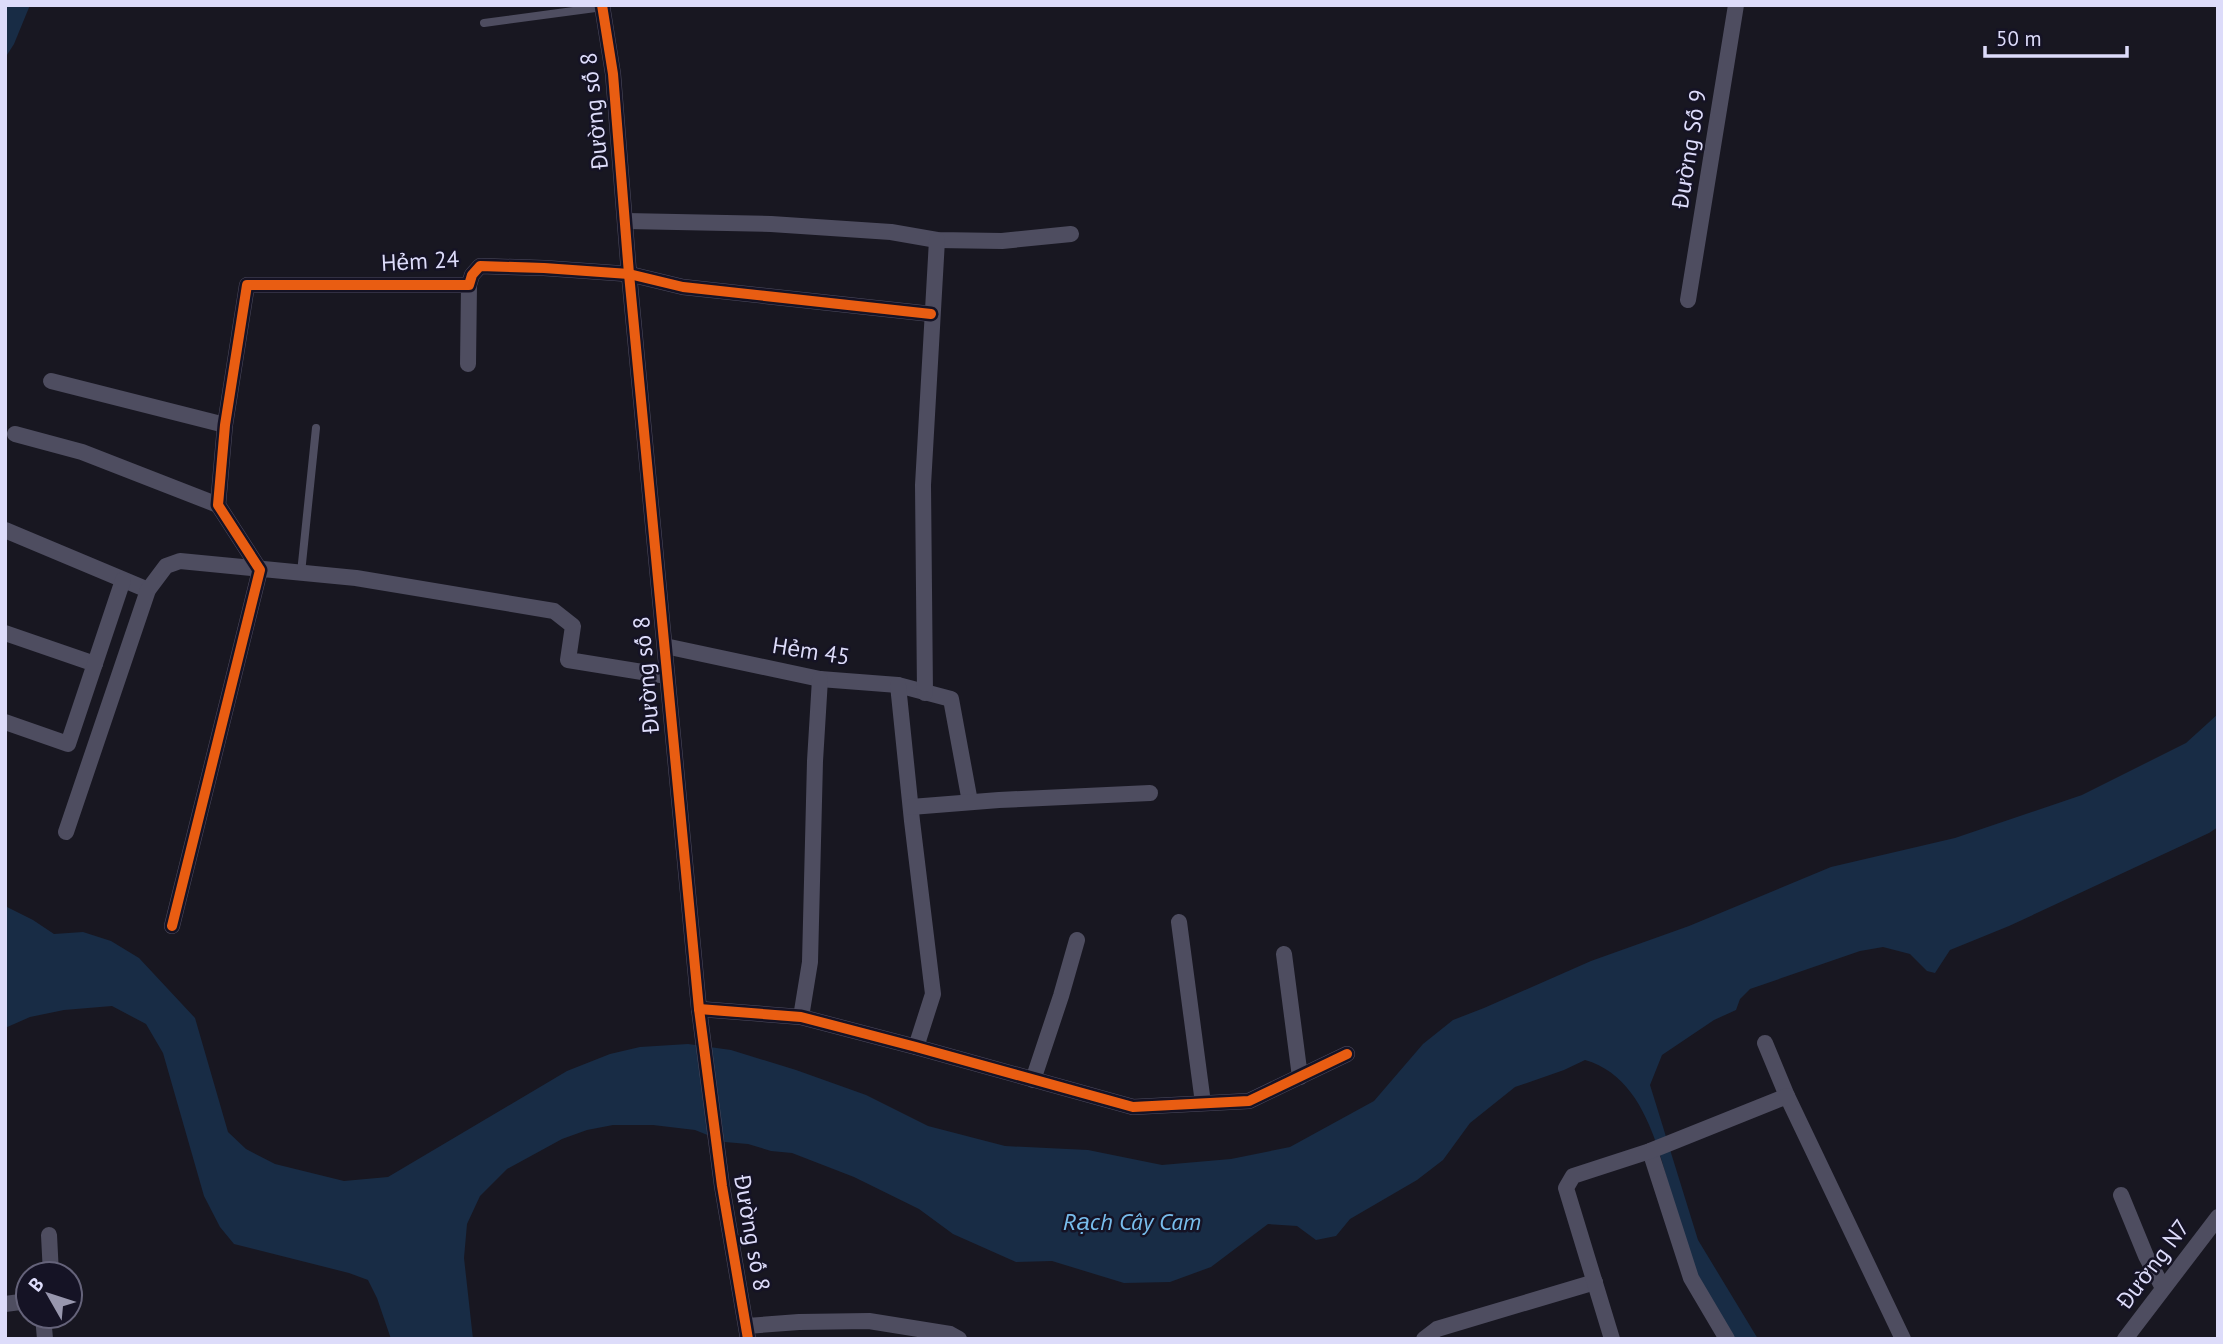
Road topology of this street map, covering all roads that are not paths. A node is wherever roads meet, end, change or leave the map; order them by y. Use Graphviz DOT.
graph roads {
  1 [pos="1736,5"];
  2 [pos="602,6"];
  3 [pos="484,23"];
  4 [pos="626,221"];
  5 [pos="1071,234"];
  6 [pos="937,240"];
  7 [pos="629,274"];
  8 [pos="469,285"];
  9 [pos="1688,300"];
  10 [pos="931,314"];
  11 [pos="468,364"];
  12 [pos="51,381"];
  13 [pos="225,425"];
  14 [pos="316,428"];
  15 [pos="15,434"];
  16 [pos="218,505"];
  17 [pos="5,530"];
  18 [pos="260,570"];
  19 [pos="302,573"];
  20 [pos="123,580"];
  21 [pos="148,590"];
  22 [pos="5,633"];
  23 [pos="665,646"];
  24 [pos="95,664"];
  25 [pos="667,676"];
  26 [pos="820,678"];
  27 [pos="898,685"];
  28 [pos="925,692"];
  29 [pos="5,722"];
  30 [pos="1150,793"];
  31 [pos="970,802"];
  32 [pos="911,807"];
  33 [pos="66,832"];
  34 [pos="1179,922"];
  35 [pos="172,926"];
  36 [pos="1077,940"];
  37 [pos="1284,954"];
  38 [pos="700,1015"];
  39 [pos="801,1017"];
  40 [pos="1765,1043"];
  41 [pos="916,1047"];
  42 [pos="1347,1054"];
  43 [pos="1300,1077"];
  44 [pos="1033,1080"];
  45 [pos="1787,1096"];
  46 [pos="1203,1104"];
  47 [pos="1650,1151"];
  48 [pos="2121,1195"];
  49 [pos="2218,1217"];
  50 [pos="49,1235"];
  51 [pos="50,1260"];
  52 [pos="1595,1282"];
  53 [pos="2163,1289"];
  54 [pos="747,1332"];
  55 [pos="959,1339"];
  56 [pos="1424,1339"];
  57 [pos="1612,1339"];
  58 [pos="1727,1339"];
  59 [pos="1903,1339"];
  60 [pos="2125,1339"];
  1 -- 9 [label="street, Đường Số 9"];
  2 -- 3 [label="lane"];
  2 -- 4 [label="street, Đường số 8"];
  4 -- 6 [label="street"];
  4 -- 7 [label="street, Đường số 8"];
  5 -- 6 [label="street"];
  6 -- 10 [label="street"];
  7 -- 8 [label="street, Hẻm 24"];
  7 -- 10 [label="street"];
  7 -- 23 [label="street, Đường số 8"];
  8 -- 11 [label="street"];
  8 -- 13 [label="street, Hẻm 24"];
  10 -- 28 [label="street"];
  12 -- 13 [label="street"];
  13 -- 16 [label="street"];
  14 -- 19 [label="lane"];
  15 -- 16 [label="street"];
  16 -- 18 [label="street"];
  17 -- 20 [label="street"];
  18 -- 19 [label="street"];
  18 -- 21 [label="street"];
  18 -- 35 [label="street"];
  19 -- 25 [label="street"];
  20 -- 21 [label="street"];
  20 -- 24 [label="street"];
  21 -- 33 [label="street"];
  22 -- 24 [label="street"];
  23 -- 25 [label="street, Đường số 8"];
  23 -- 26 [label="street, Hẻm 45"];
  24 -- 29 [label="street"];
  25 -- 38 [label="street, Đường số 8"];
  26 -- 27 [label="street, Hẻm 45"];
  26 -- 39 [label="street"];
  27 -- 28 [label="street, Hẻm 45"];
  27 -- 32 [label="street"];
  28 -- 31 [label="street, Hẻm 45"];
  30 -- 31 [label="street"];
  31 -- 32 [label="street"];
  32 -- 41 [label="street"];
  34 -- 46 [label="street"];
  36 -- 44 [label="street"];
  37 -- 43 [label="street"];
  38 -- 39 [label="street"];
  38 -- 54 [label="street, Đường số 8"];
  39 -- 41 [label="street"];
  40 -- 45 [label="street"];
  41 -- 44 [label="street"];
  42 -- 43 [label="street"];
  43 -- 46 [label="street"];
  44 -- 46 [label="street"];
  45 -- 47 [label="street"];
  45 -- 59 [label="street"];
  47 -- 52 [label="street"];
  47 -- 58 [label="street"];
  48 -- 53 [label="street"];
  49 -- 53 [label="street, Đường N7"];
  50 -- 51 [label="street"];
  52 -- 56 [label="street"];
  52 -- 57 [label="street"];
  53 -- 60 [label="street, Đường N7"];
  54 -- 55 [label="street"];
}
